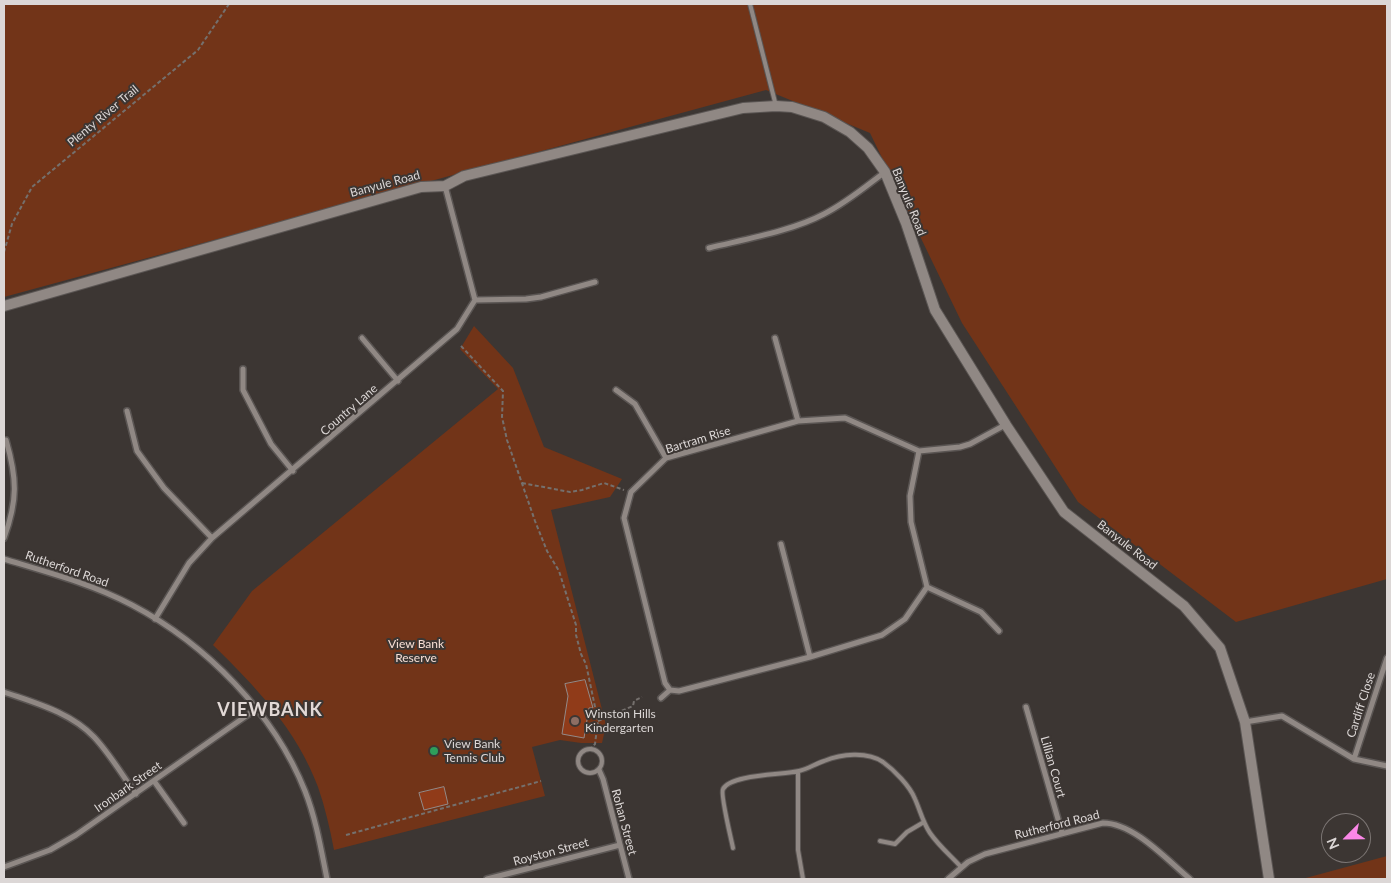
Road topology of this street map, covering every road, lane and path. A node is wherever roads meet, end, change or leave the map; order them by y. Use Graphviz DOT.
graph roads {
  1 [pos="229,4"];
  2 [pos="750,4"];
  3 [pos="776,106"];
  4 [pos="885,172"];
  5 [pos="445,186"];
  6 [pos="709,248"];
  7 [pos="4,252"];
  8 [pos="595,282"];
  9 [pos="475,300"];
  10 [pos="4,306"];
  11 [pos="362,338"];
  12 [pos="775,338"];
  13 [pos="460,346"];
  14 [pos="243,369"];
  15 [pos="398,381"];
  16 [pos="616,390"];
  17 [pos="127,411"];
  18 [pos="798,420"];
  19 [pos="1006,425"];
  20 [pos="6,440"];
  21 [pos="919,451"];
  22 [pos="666,458"];
  23 [pos="293,471"];
  24 [pos="522,483"];
  25 [pos="631,492"];
  26 [pos="4,538"];
  27 [pos="212,538"];
  28 [pos="781,544"];
  29 [pos="4,559"];
  30 [pos="927,587"];
  31 [pos="155,618"];
  32 [pos="999,631"];
  33 [pos="810,657"];
  34 [pos="1387,658"];
  35 [pos="670,690"];
  36 [pos="4,692"];
  37 [pos="642,697"];
  38 [pos="661,698"];
  39 [pos="1026,707"];
  40 [pos="256,709"];
  41 [pos="598,720"];
  42 [pos="1245,722"];
  43 [pos="590,750"];
  44 [pos="1354,759"];
  45 [pos="1387,766"];
  46 [pos="599,770"];
  47 [pos="798,772"];
  48 [pos="154,781"];
  49 [pos="541,781"];
  50 [pos="136,794"];
  51 [pos="924,822"];
  52 [pos="184,823"];
  53 [pos="1062,833"];
  54 [pos="346,835"];
  55 [pos="880,841"];
  56 [pos="620,844"];
  57 [pos="732,848"];
  58 [pos="4,867"];
  59 [pos="961,867"];
  60 [pos="1268,878"];
  61 [pos="327,879"];
  62 [pos="487,879"];
  63 [pos="629,879"];
  64 [pos="803,879"];
  65 [pos="948,879"];
  66 [pos="1190,879"];
  1 -- 7 [label="path, Plenty River Trail"];
  2 -- 3 [label="lane"];
  3 -- 4 [label="street, Banyule Road"];
  3 -- 5 [label="street, Banyule Road"];
  4 -- 6 [label="street"];
  4 -- 19 [label="street, Banyule Road"];
  5 -- 9 [label="street"];
  5 -- 10 [label="street, Banyule Road"];
  8 -- 9 [label="street"];
  9 -- 15 [label="street, Country Lane"];
  11 -- 15 [label="street"];
  12 -- 18 [label="street"];
  13 -- 24 [label="path"];
  14 -- 23 [label="street"];
  15 -- 23 [label="street, Country Lane"];
  16 -- 22 [label="street"];
  17 -- 27 [label="street"];
  18 -- 21 [label="street, Bartram Rise"];
  18 -- 22 [label="street, Bartram Rise"];
  19 -- 21 [label="street, Bartram Rise"];
  19 -- 42 [label="street, Banyule Road"];
  20 -- 26 [label="street"];
  21 -- 30 [label="street"];
  22 -- 25 [label="street, Bartram Rise"];
  23 -- 27 [label="street, Country Lane"];
  24 -- 25 [label="path"];
  24 -- 41 [label="path"];
  25 -- 35 [label="street"];
  27 -- 31 [label="street, Country Lane"];
  28 -- 33 [label="street"];
  29 -- 31 [label="street, Rutherford Road"];
  30 -- 32 [label="street"];
  30 -- 33 [label="street"];
  31 -- 40 [label="street, Rutherford Road"];
  33 -- 35 [label="street"];
  34 -- 44 [label="street, Cardiff Close"];
  35 -- 38 [label="street"];
  36 -- 50 [label="street"];
  37 -- 41 [label="path"];
  39 -- 53 [label="street, Lillian Court"];
  40 -- 48 [label="street, Ironbark Street"];
  40 -- 61 [label="street, Rutherford Road"];
  41 -- 43 [label="path"];
  42 -- 44 [label="street"];
  42 -- 60 [label="street, Banyule Road"];
  43 -- 46 [label="lane"];
  43 -- 46 [label="lane"];
  44 -- 45 [label="street"];
  46 -- 56 [label="street, Rohan Street"];
  47 -- 51 [label="lane"];
  47 -- 57 [label="lane"];
  47 -- 64 [label="lane"];
  48 -- 50 [label="street, Ironbark Street"];
  48 -- 52 [label="street"];
  49 -- 54 [label="path"];
  50 -- 58 [label="street, Ironbark Street"];
  51 -- 55 [label="lane"];
  51 -- 59 [label="lane"];
  53 -- 59 [label="street, Rutherford Road"];
  53 -- 66 [label="street, Rutherford Road"];
  56 -- 62 [label="street, Royston Street"];
  56 -- 63 [label="street, Rohan Street"];
  59 -- 65 [label="street, Rutherford Road"];
}
